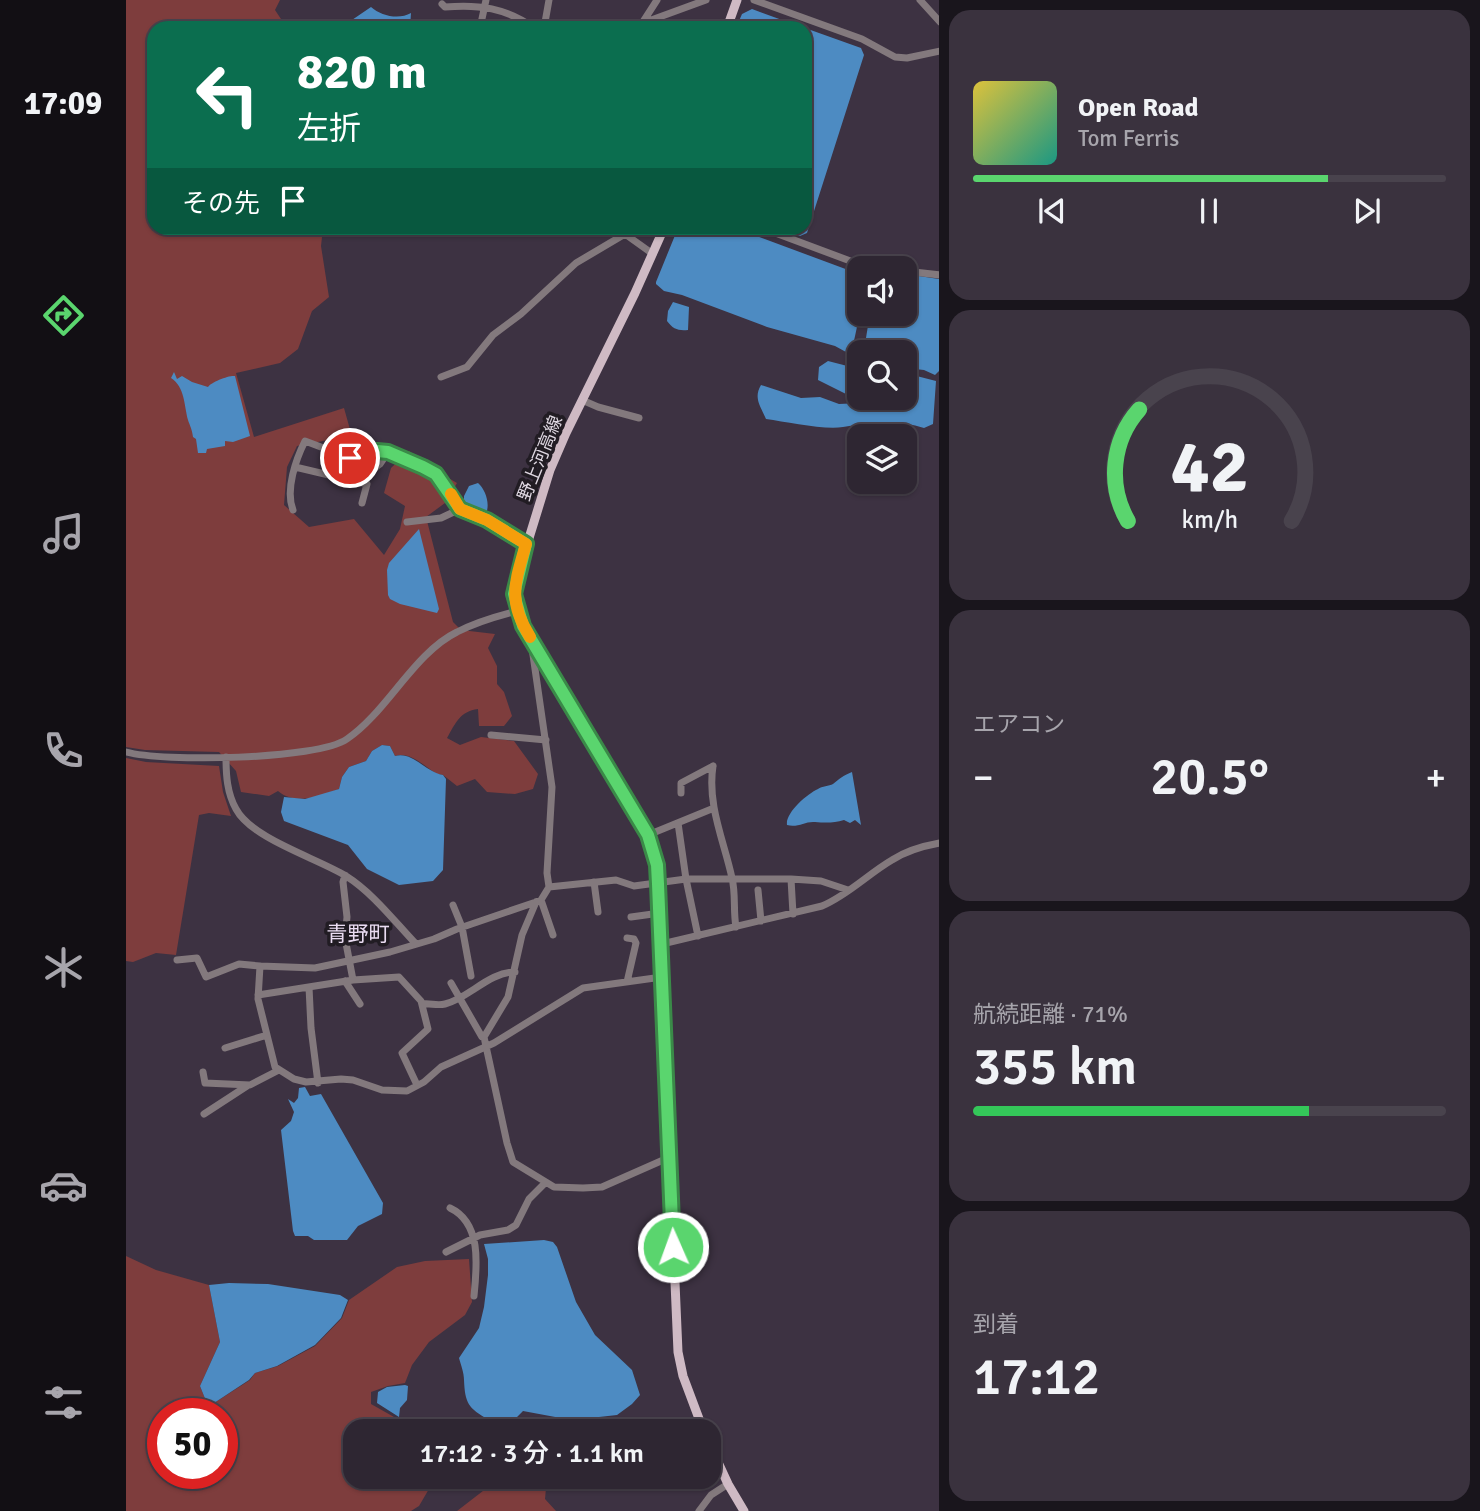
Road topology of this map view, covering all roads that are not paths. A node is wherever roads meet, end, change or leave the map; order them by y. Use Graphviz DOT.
graph roads {
  1 [pos="549,0"];
  2 [pos="657,0"];
  3 [pos="706,0"];
  4 [pos="737,0"];
  5 [pos="754,0"];
  6 [pos="920,0"];
  7 [pos="442,4"];
  8 [pos="485,4"];
  9 [pos="524,21"];
  10 [pos="545,21"];
  11 [pos="644,21"];
  12 [pos="654,21"];
  13 [pos="730,21"];
  14 [pos="939,22"];
  15 [pos="939,51"];
  16 [pos="623,235"];
  17 [pos="626,235"];
  18 [pos="661,235"];
  19 [pos="781,235"];
  20 [pos="653,254"];
  21 [pos="847,260"];
  22 [pos="917,272"];
  23 [pos="939,275"];
  24 [pos="441,377"];
  25 [pos="582,400"];
  26 [pos="639,418"];
  27 [pos="388,452"];
  28 [pos="295,467"];
  29 [pos="363,477"];
  30 [pos="362,503"];
  31 [pos="460,509"];
  32 [pos="293,510"];
  33 [pos="407,523"];
  34 [pos="526,544"];
  35 [pos="517,611"];
  36 [pos="535,645"];
  37 [pos="491,734"];
  38 [pos="546,740"];
  39 [pos="126,752"];
  40 [pos="226,757"];
  41 [pos="681,793"];
  42 [pos="714,808"];
  43 [pos="678,823"];
  44 [pos="648,835"];
  45 [pos="939,843"];
  46 [pos="345,875"];
  47 [pos="733,878"];
  48 [pos="685,879"];
  49 [pos="791,879"];
  50 [pos="594,882"];
  51 [pos="658,884"];
  52 [pos="548,887"];
  53 [pos="758,890"];
  54 [pos="848,890"];
  55 [pos="538,901"];
  56 [pos="453,905"];
  57 [pos="598,912"];
  58 [pos="660,913"];
  59 [pos="793,914"];
  60 [pos="631,917"];
  61 [pos="761,921"];
  62 [pos="462,927"];
  63 [pos="736,927"];
  64 [pos="553,935"];
  65 [pos="698,936"];
  66 [pos="628,938"];
  67 [pos="416,944"];
  68 [pos="662,944"];
  69 [pos="177,960"];
  70 [pos="349,960"];
  71 [pos="260,966"];
  72 [pos="515,972"];
  73 [pos="471,976"];
  74 [pos="662,977"];
  75 [pos="349,981"];
  76 [pos="627,982"];
  77 [pos="451,983"];
  78 [pos="309,987"];
  79 [pos="258,995"];
  80 [pos="458,998"];
  81 [pos="360,1004"];
  82 [pos="423,1004"];
  83 [pos="267,1035"];
  84 [pos="484,1037"];
  85 [pos="486,1046"];
  86 [pos="225,1048"];
  87 [pos="279,1070"];
  88 [pos="203,1072"];
  89 [pos="318,1083"];
  90 [pos="247,1085"];
  91 [pos="418,1085"];
  92 [pos="204,1114"];
  93 [pos="670,1157"];
  94 [pos="545,1183"];
  95 [pos="450,1208"];
  96 [pos="475,1238"];
  97 [pos="446,1252"];
  98 [pos="474,1296"];
  99 [pos="699,1419"];
  100 [pos="721,1469"];
  101 [pos="728,1484"];
  102 [pos="699,1511"];
  103 [pos="744,1511"];
  1 -- 10 [label="street"];
  2 -- 11 [label="street"];
  3 -- 12 [label="street"];
  4 -- 13 [label="main road"];
  5 -- 15 [label="street"];
  6 -- 14 [label="street"];
  7 -- 8 [label="street"];
  8 -- 9 [label="street"];
  16 -- 24 [label="street"];
  17 -- 20 [label="street"];
  18 -- 20 [label="main road, 野上河高線"];
  19 -- 21 [label="street"];
  20 -- 25 [label="main road, 野上河高線"];
  22 -- 23 [label="street"];
  25 -- 26 [label="street"];
  25 -- 34 [label="main road, 野上河高線"];
  27 -- 28 [label="street"];
  27 -- 29 [label="street"];
  27 -- 31 [label="street"];
  28 -- 30 [label="street"];
  28 -- 32 [label="street"];
  31 -- 33 [label="street"];
  31 -- 34 [label="street"];
  34 -- 35 [label="main road, 野上河高線"];
  35 -- 36 [label="main road, 野上河高線"];
  35 -- 40 [label="street"];
  36 -- 38 [label="street"];
  36 -- 44 [label="main road, 野上河高線"];
  37 -- 38 [label="street"];
  38 -- 52 [label="street"];
  39 -- 40 [label="street"];
  40 -- 46 [label="street"];
  41 -- 42 [label="street"];
  42 -- 43 [label="street"];
  42 -- 47 [label="street"];
  43 -- 44 [label="street"];
  43 -- 48 [label="street"];
  44 -- 51 [label="main road, 野上河高線"];
  45 -- 54 [label="street"];
  46 -- 67 [label="street"];
  46 -- 70 [label="street"];
  47 -- 48 [label="street"];
  47 -- 49 [label="street"];
  47 -- 63 [label="street"];
  48 -- 51 [label="street"];
  48 -- 65 [label="street"];
  49 -- 54 [label="street"];
  49 -- 59 [label="street"];
  50 -- 51 [label="street"];
  50 -- 52 [label="street"];
  50 -- 57 [label="street"];
  51 -- 58 [label="main road, 野上河高線"];
  52 -- 55 [label="street"];
  53 -- 61 [label="street"];
  54 -- 59 [label="street"];
  55 -- 62 [label="street"];
  55 -- 64 [label="street"];
  55 -- 72 [label="street"];
  56 -- 62 [label="street"];
  58 -- 60 [label="street"];
  58 -- 68 [label="main road, 野上河高線"];
  59 -- 61 [label="street"];
  61 -- 63 [label="street"];
  62 -- 67 [label="street"];
  62 -- 73 [label="street"];
  63 -- 65 [label="street"];
  65 -- 68 [label="street"];
  66 -- 76 [label="street"];
  67 -- 70 [label="street"];
  68 -- 74 [label="main road, 野上河高線"];
  69 -- 71 [label="street"];
  70 -- 71 [label="street"];
  70 -- 75 [label="street"];
  71 -- 79 [label="street"];
  72 -- 80 [label="street"];
  72 -- 84 [label="street"];
  74 -- 76 [label="street"];
  74 -- 93 [label="main road, 野上河高線"];
  75 -- 78 [label="street"];
  75 -- 81 [label="street"];
  75 -- 82 [label="street"];
  76 -- 85 [label="street"];
  77 -- 80 [label="street"];
  78 -- 79 [label="street"];
  78 -- 89 [label="street"];
  79 -- 83 [label="street"];
  80 -- 82 [label="street"];
  80 -- 84 [label="street"];
  82 -- 91 [label="street"];
  83 -- 86 [label="street"];
  83 -- 87 [label="street"];
  84 -- 85 [label="street"];
  85 -- 91 [label="street"];
  85 -- 94 [label="street"];
  87 -- 89 [label="street"];
  87 -- 90 [label="street"];
  88 -- 90 [label="street"];
  89 -- 91 [label="street"];
  90 -- 92 [label="street"];
  93 -- 94 [label="street"];
  93 -- 99 [label="main road, 野上河高線"];
  94 -- 96 [label="street"];
  95 -- 96 [label="street"];
  96 -- 97 [label="street"];
  96 -- 98 [label="street"];
  100 -- 101 [label="main road"];
  101 -- 102 [label="street"];
  101 -- 103 [label="main road"];
}
